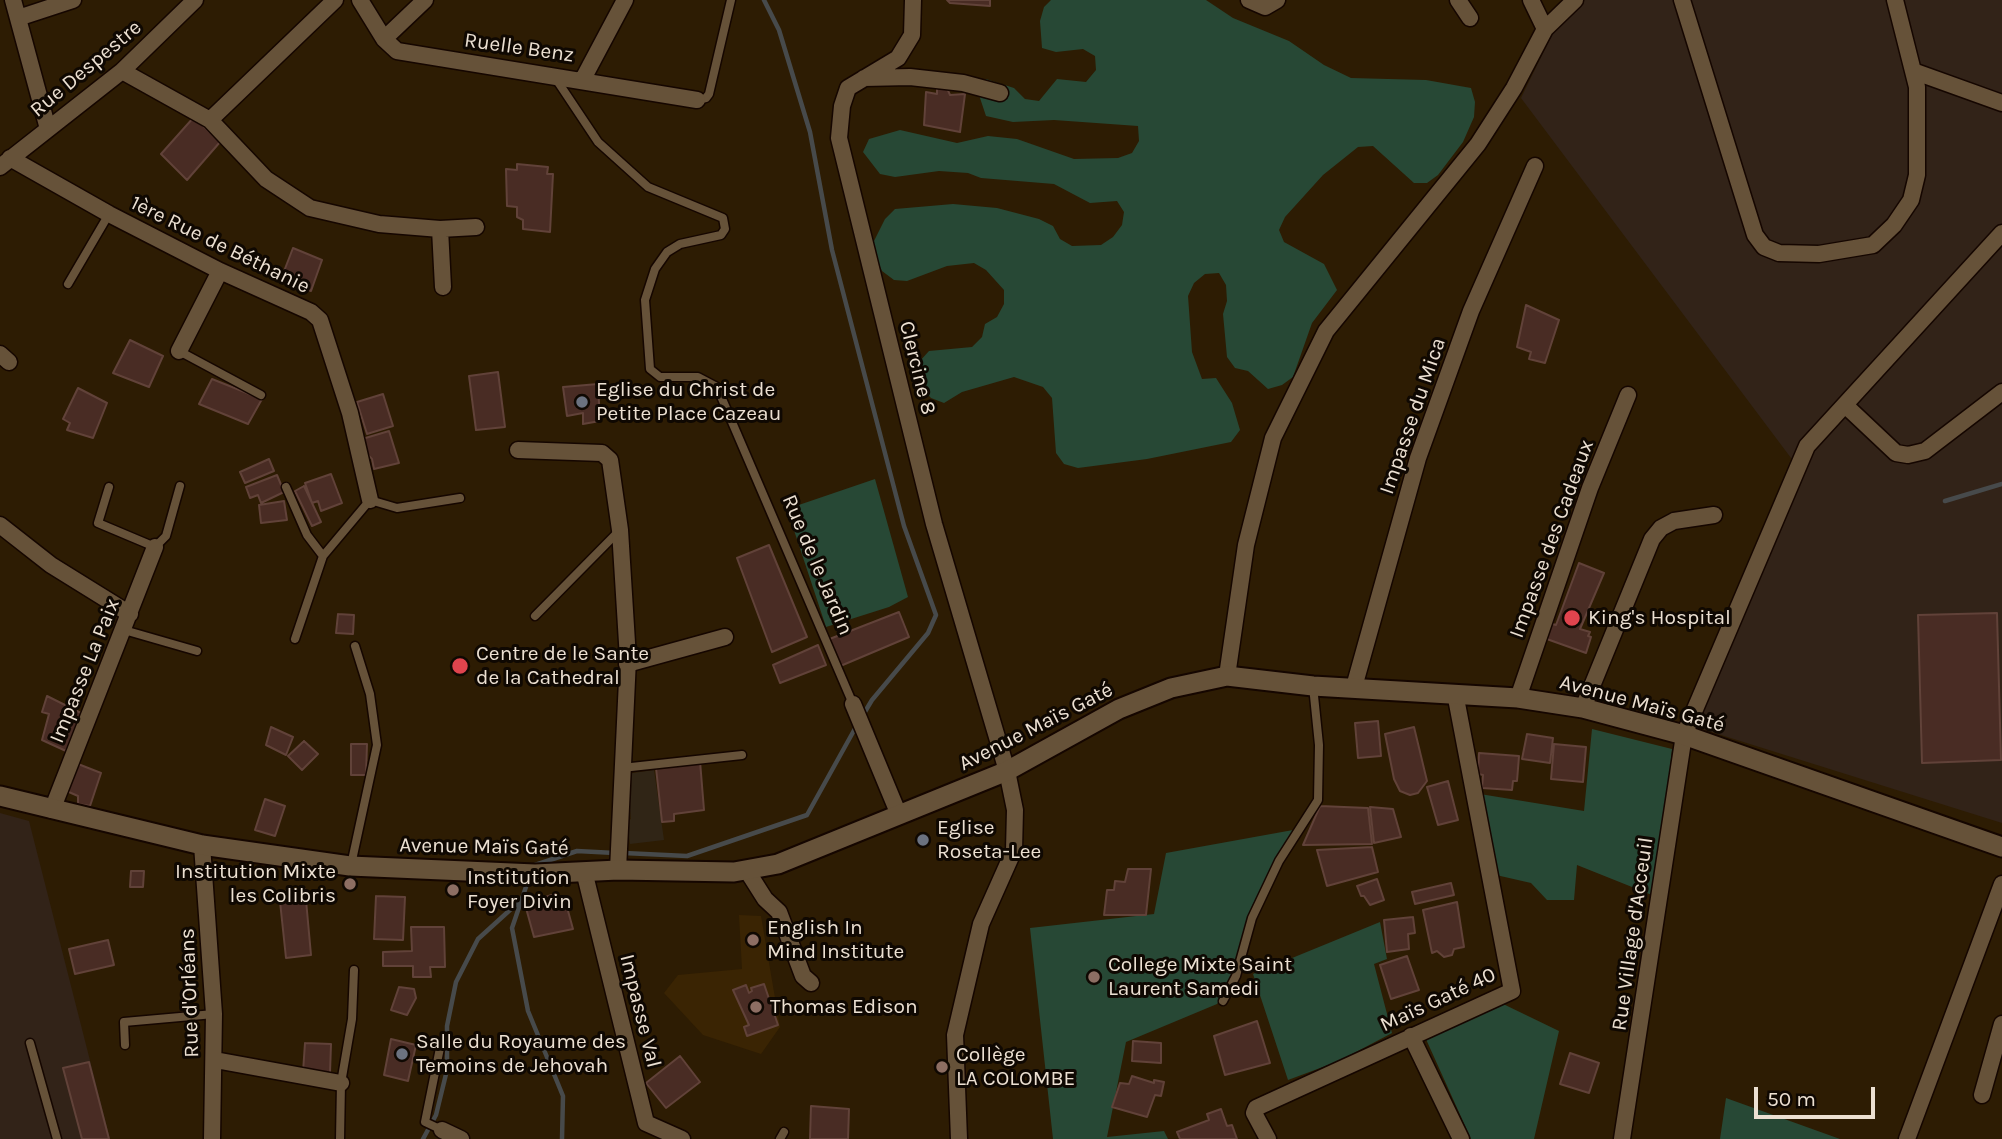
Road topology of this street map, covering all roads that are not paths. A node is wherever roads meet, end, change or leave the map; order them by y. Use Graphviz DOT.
graph roads {
  1 [pos="13,0"];
  2 [pos="73,0"];
  3 [pos="195,0"];
  4 [pos="335,0"];
  5 [pos="360,0"];
  6 [pos="425,0"];
  7 [pos="625,0"];
  8 [pos="731,0"];
  9 [pos="913,0"];
  10 [pos="1249,0"];
  11 [pos="1277,0"];
  12 [pos="1458,0"];
  13 [pos="1531,0"];
  14 [pos="1576,0"];
  15 [pos="1682,0"];
  16 [pos="1895,0"];
  17 [pos="18,18"];
  18 [pos="1470,18"];
  19 [pos="1545,29"];
  20 [pos="384,39"];
  21 [pos="122,71"];
  22 [pos="1913,71"];
  23 [pos="553,75"];
  24 [pos="861,78"];
  25 [pos="583,79"];
  26 [pos="1000,93"];
  27 [pos="697,100"];
  28 [pos="2002,103"];
  29 [pos="210,120"];
  30 [pos="48,129"];
  31 [pos="5,162"];
  32 [pos="1535,166"];
  33 [pos="109,214"];
  34 [pos="475,227"];
  35 [pos="440,229"];
  36 [pos="2002,233"];
  37 [pos="220,271"];
  38 [pos="68,284"];
  39 [pos="443,287"];
  40 [pos="179,351"];
  41 [pos="2002,393"];
  42 [pos="261,394"];
  43 [pos="1628,395"];
  44 [pos="1845,405"];
  45 [pos="519,450"];
  46 [pos="180,486"];
  47 [pos="109,487"];
  48 [pos="286,487"];
  49 [pos="460,498"];
  50 [pos="370,500"];
  51 [pos="1714,516"];
  52 [pos="0,525"];
  53 [pos="620,530"];
  54 [pos="155,547"];
  55 [pos="323,556"];
  56 [pos="534,616"];
  57 [pos="127,622"];
  58 [pos="725,637"];
  59 [pos="295,639"];
  60 [pos="355,646"];
  61 [pos="197,652"];
  62 [pos="627,664"];
  63 [pos="1227,676"];
  64 [pos="1313,686"];
  65 [pos="1354,687"];
  66 [pos="1455,693"];
  67 [pos="1518,698"];
  68 [pos="853,704"];
  69 [pos="1583,708"];
  70 [pos="1684,735"];
  71 [pos="743,755"];
  72 [pos="622,768"];
  73 [pos="1007,771"];
  74 [pos="0,796"];
  75 [pos="52,810"];
  76 [pos="899,815"];
  77 [pos="202,845"];
  78 [pos="2002,846"];
  79 [pos="350,866"];
  80 [pos="618,866"];
  81 [pos="746,869"];
  82 [pos="584,871"];
  83 [pos="2002,884"];
  84 [pos="354,970"];
  85 [pos="811,983"];
  86 [pos="1223,1001"];
  87 [pos="214,1014"];
  88 [pos="2002,1024"];
  89 [pos="1411,1036"];
  90 [pos="30,1043"];
  91 [pos="441,1043"];
  92 [pos="125,1045"];
  93 [pos="215,1060"];
  94 [pos="341,1083"];
  95 [pos="1982,1095"];
  96 [pos="442,1130"];
  97 [pos="57,1139"];
  98 [pos="212,1139"];
  99 [pos="340,1139"];
  100 [pos="461,1139"];
  101 [pos="682,1139"];
  102 [pos="959,1139"];
  103 [pos="1268,1139"];
  104 [pos="1461,1139"];
  105 [pos="1622,1139"];
  106 [pos="1907,1139"];
  1 -- 17 [label="street"];
  2 -- 17 [label="street"];
  3 -- 21 [label="street, Rue Despestre"];
  4 -- 29 [label="street"];
  5 -- 20 [label="street"];
  6 -- 20 [label="street"];
  7 -- 25 [label="street"];
  8 -- 27 [label="lane"];
  9 -- 24 [label="street, Clercine 8"];
  10 -- 11 [label="street"];
  12 -- 18 [label="street"];
  13 -- 19 [label="street"];
  14 -- 19 [label="street"];
  15 -- 22 [label="street"];
  16 -- 22 [label="street"];
  17 -- 30 [label="street"];
  19 -- 63 [label="street"];
  20 -- 23 [label="street, Ruelle Benz"];
  21 -- 29 [label="street"];
  21 -- 30 [label="street, Rue Despestre"];
  22 -- 28 [label="street"];
  23 -- 25 [label="street, Ruelle Benz"];
  23 -- 68 [label="lane, Rue de le Jardin"];
  24 -- 26 [label="street"];
  24 -- 73 [label="street, Clercine 8"];
  25 -- 27 [label="street, Ruelle Benz"];
  29 -- 35 [label="street"];
  30 -- 31 [label="street, Rue Despestre"];
  31 -- 33 [label="street, 1ère Rue de Béthanie"];
  32 -- 65 [label="street, Impasse du Mica"];
  33 -- 37 [label="street, 1ère Rue de Béthanie"];
  33 -- 38 [label="lane"];
  34 -- 35 [label="street"];
  35 -- 39 [label="street"];
  36 -- 44 [label="street, Rue Village d'Acceuil"];
  37 -- 40 [label="street"];
  37 -- 50 [label="street, 1ère Rue de Béthanie"];
  40 -- 42 [label="lane"];
  41 -- 44 [label="street"];
  43 -- 67 [label="street, Impasse des Cadeaux"];
  44 -- 70 [label="street, Rue Village d'Acceuil"];
  45 -- 53 [label="street"];
  46 -- 54 [label="lane"];
  47 -- 54 [label="lane"];
  48 -- 55 [label="lane"];
  49 -- 50 [label="lane"];
  50 -- 55 [label="lane"];
  51 -- 69 [label="street"];
  52 -- 57 [label="street"];
  53 -- 56 [label="lane"];
  53 -- 62 [label="street"];
  54 -- 57 [label="street, Impasse La Paix"];
  55 -- 59 [label="lane"];
  57 -- 61 [label="lane"];
  57 -- 75 [label="street, Impasse La Paix"];
  58 -- 62 [label="street"];
  60 -- 79 [label="lane"];
  62 -- 72 [label="street"];
  63 -- 64 [label="street, Avenue Maïs Gaté"];
  63 -- 73 [label="street, Avenue Maïs Gaté"];
  64 -- 65 [label="street, Avenue Maïs Gaté"];
  64 -- 86 [label="lane"];
  65 -- 66 [label="street, Avenue Maïs Gaté"];
  66 -- 67 [label="street, Avenue Maïs Gaté"];
  66 -- 89 [label="street, Maïs Gaté 40"];
  67 -- 69 [label="street, Avenue Maïs Gaté"];
  68 -- 76 [label="street, Rue de le Jardin"];
  69 -- 70 [label="street, Avenue Maïs Gaté"];
  70 -- 78 [label="street, Avenue Maïs Gaté"];
  70 -- 105 [label="street, Rue Village d'Acceuil"];
  71 -- 72 [label="lane"];
  72 -- 80 [label="street"];
  73 -- 76 [label="street, Avenue Maïs Gaté"];
  73 -- 102 [label="street, Clercine 8"];
  74 -- 75 [label="street, Avenue Maïs Gaté"];
  75 -- 77 [label="street, Avenue Maïs Gaté"];
  76 -- 81 [label="street, Avenue Maïs Gaté"];
  77 -- 79 [label="street, Avenue Maïs Gaté"];
  77 -- 87 [label="street, Rue d'Orléans"];
  79 -- 82 [label="street, Avenue Maïs Gaté"];
  80 -- 81 [label="street, Avenue Maïs Gaté"];
  80 -- 82 [label="street, Avenue Maïs Gaté"];
  81 -- 85 [label="street"];
  82 -- 101 [label="street, Impasse Val"];
  83 -- 106 [label="street"];
  84 -- 94 [label="lane"];
  87 -- 92 [label="lane"];
  87 -- 93 [label="street, Rue d'Orléans"];
  88 -- 95 [label="street"];
  89 -- 103 [label="street, Maïs Gaté 40"];
  89 -- 104 [label="street"];
  90 -- 97 [label="lane"];
  91 -- 96 [label="lane"];
  93 -- 94 [label="street"];
  93 -- 98 [label="street, Rue d'Orléans"];
  94 -- 99 [label="lane"];
  96 -- 100 [label="street"];
}
